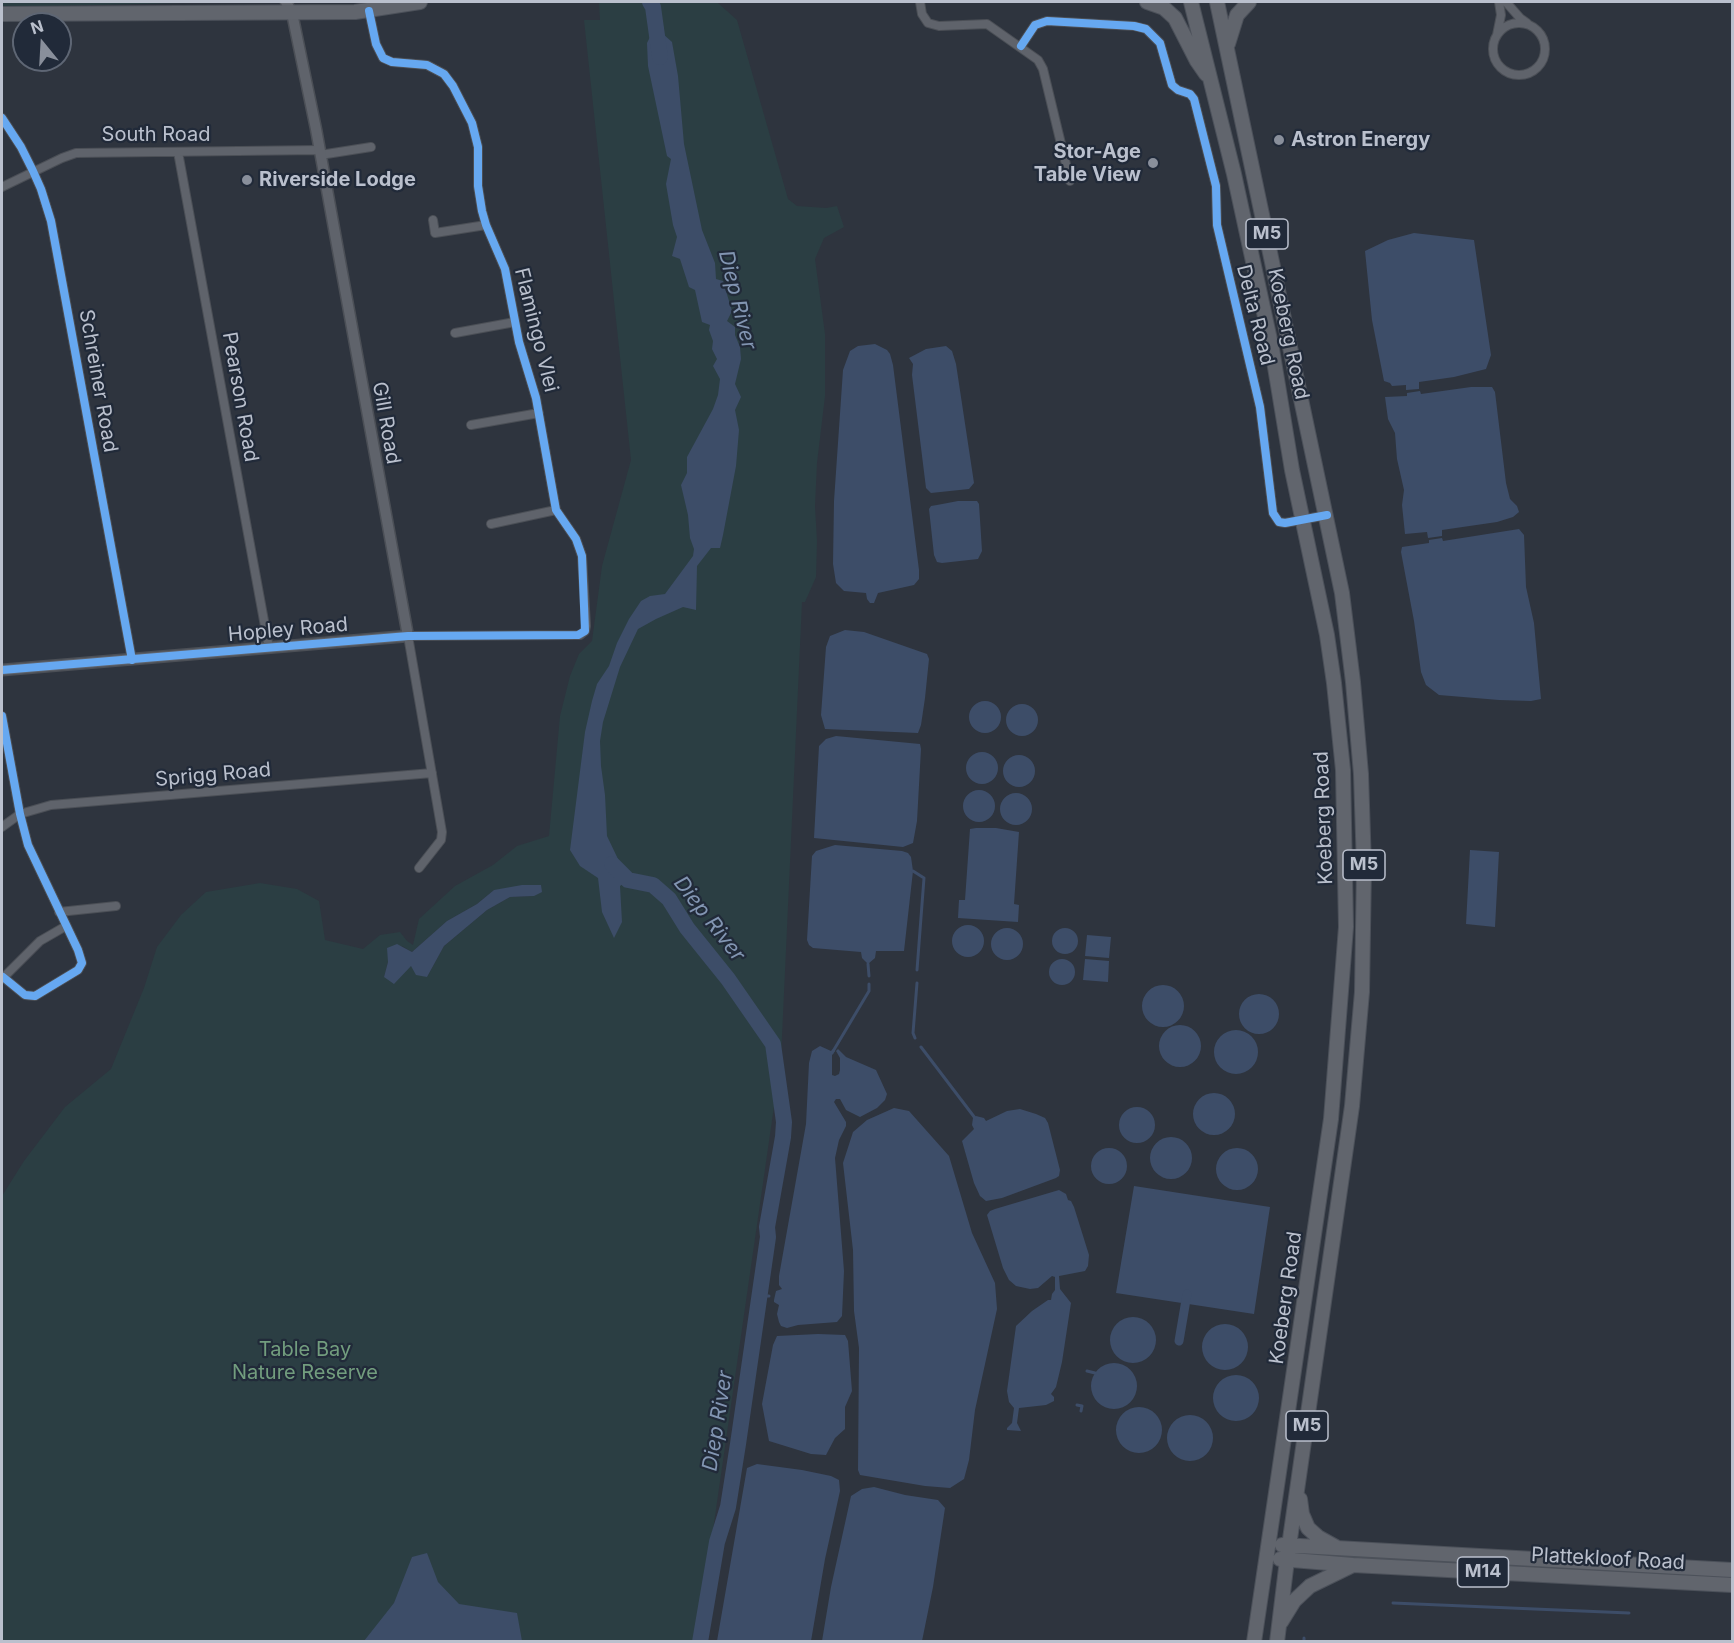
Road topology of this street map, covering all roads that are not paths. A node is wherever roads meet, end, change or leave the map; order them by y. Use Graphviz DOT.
graph roads {
  1 [pos="420,2"];
  2 [pos="920,2"];
  3 [pos="1147,2"];
  4 [pos="1191,2"];
  5 [pos="1217,2"];
  6 [pos="1249,2"];
  7 [pos="1499,2"];
  8 [pos="1506,2"];
  9 [pos="289,8"];
  10 [pos="369,11"];
  11 [pos="2,14"];
  12 [pos="1531,25"];
  13 [pos="1497,36"];
  14 [pos="1020,46"];
  15 [pos="1227,49"];
  16 [pos="1212,80"];
  17 [pos="2,118"];
  18 [pos="371,147"];
  19 [pos="178,152"];
  20 [pos="319,153"];
  21 [pos="33,171"];
  22 [pos="1070,181"];
  23 [pos="2,187"];
  24 [pos="433,220"];
  25 [pos="486,225"];
  26 [pos="516,322"];
  27 [pos="455,333"];
  28 [pos="539,413"];
  29 [pos="471,425"];
  30 [pos="556,510"];
  31 [pos="1327,515"];
  32 [pos="1303,520"];
  33 [pos="491,524"];
  34 [pos="578,635"];
  35 [pos="408,636"];
  36 [pos="269,648"];
  37 [pos="132,660"];
  38 [pos="2,670"];
  39 [pos="2,716"];
  40 [pos="432,773"];
  41 [pos="20,814"];
  42 [pos="2,827"];
  43 [pos="419,868"];
  44 [pos="116,906"];
  45 [pos="59,912"];
  46 [pos="68,930"];
  47 [pos="2,978"];
  48 [pos="1299,1483"];
  49 [pos="1289,1546"];
  50 [pos="1341,1549"];
  51 [pos="1267,1551"];
  52 [pos="1287,1560"];
  53 [pos="1732,1561"];
  54 [pos="1353,1565"];
  55 [pos="1710,1569"];
  56 [pos="1732,1570"];
  57 [pos="1717,1584"];
  58 [pos="1732,1585"];
  59 [pos="1732,1591"];
  60 [pos="1279,1626"];
  61 [pos="1254,1641"];
  62 [pos="1277,1641"];
  1 -- 10 [label="main road"];
  2 -- 14 [label="street"];
  3 -- 16 [label="main road"];
  4 -- 16 [label="main road, Koeberg Road / M5"];
  5 -- 15 [label="main road, Koeberg Road / M5"];
  6 -- 15 [label="main road"];
  7 -- 13 [label="street"];
  8 -- 12 [label="street"];
  9 -- 10 [label="main road"];
  9 -- 11 [label="main road"];
  9 -- 20 [label="street, Gill Road"];
  10 -- 25 [label="street, Flamingo Vlei"];
  12 -- 13 [label="street"];
  12 -- 13 [label="street"];
  14 -- 22 [label="street"];
  14 -- 32 [label="street, Delta Road"];
  15 -- 31 [label="main road, Koeberg Road / M5"];
  16 -- 32 [label="main road, Koeberg Road / M5"];
  17 -- 21 [label="street, Schreiner Road"];
  18 -- 20 [label="street, South Road"];
  19 -- 20 [label="street, South Road"];
  19 -- 21 [label="street, South Road"];
  19 -- 36 [label="street, Pearson Road"];
  20 -- 35 [label="street, Gill Road"];
  21 -- 23 [label="street, South Road"];
  21 -- 37 [label="street, Schreiner Road"];
  24 -- 25 [label="street"];
  25 -- 26 [label="street, Flamingo Vlei"];
  26 -- 27 [label="street"];
  26 -- 28 [label="street, Flamingo Vlei"];
  28 -- 29 [label="street"];
  28 -- 30 [label="street, Flamingo Vlei"];
  30 -- 33 [label="street"];
  30 -- 34 [label="street, Flamingo Vlei"];
  31 -- 32 [label="street, Delta Road"];
  31 -- 48 [label="main road, Koeberg Road / M5"];
  32 -- 51 [label="main road, Koeberg Road / M5"];
  34 -- 35 [label="street, Hopley Road"];
  35 -- 36 [label="street, Hopley Road"];
  35 -- 40 [label="street, Gill Road"];
  36 -- 37 [label="street, Hopley Road"];
  37 -- 38 [label="street, Hopley Road"];
  39 -- 41 [label="street"];
  40 -- 41 [label="street, Sprigg Road"];
  40 -- 43 [label="street, Gill Road"];
  41 -- 42 [label="street, Sprigg Road"];
  41 -- 45 [label="street"];
  44 -- 45 [label="street"];
  45 -- 46 [label="street"];
  46 -- 47 [label="street"];
  46 -- 47 [label="street"];
  48 -- 49 [label="main road, Koeberg Road / M5"];
  48 -- 50 [label="main road"];
  49 -- 50 [label="main road, Plattekloof Road / M14"];
  49 -- 51 [label="main road, Plattekloof Road / M14"];
  49 -- 52 [label="main road, Koeberg Road / M5"];
  50 -- 55 [label="main road, Plattekloof Road / M14"];
  51 -- 52 [label="main road, Plattekloof Road / M14"];
  51 -- 61 [label="main road, Koeberg Road / M5"];
  52 -- 54 [label="main road, Plattekloof Road / M14"];
  52 -- 60 [label="main road, Koeberg Road / M5"];
  53 -- 55 [label="main road"];
  54 -- 57 [label="main road, Plattekloof Road / M14"];
  54 -- 60 [label="main road"];
  55 -- 56 [label="main road, Plattekloof Road / M14"];
  57 -- 58 [label="main road, Plattekloof Road / M14"];
  57 -- 59 [label="main road"];
  60 -- 62 [label="main road, Koeberg Road / M5"];
}
